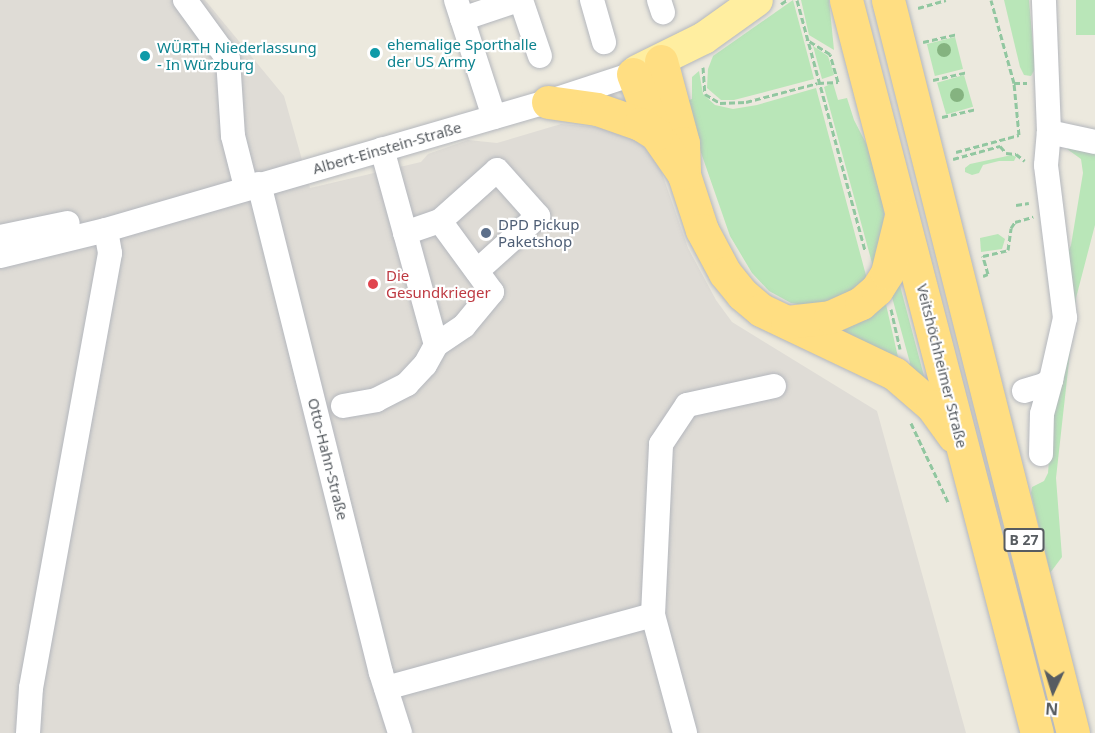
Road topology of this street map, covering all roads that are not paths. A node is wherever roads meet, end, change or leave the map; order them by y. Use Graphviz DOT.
graph roads {
  1 [pos="185,0"];
  2 [pos="520,0"];
  3 [pos="592,0"];
  4 [pos="758,0"];
  5 [pos="846,0"];
  6 [pos="888,0"];
  7 [pos="1044,0"];
  8 [pos="459,9"];
  9 [pos="604,42"];
  10 [pos="540,56"];
  11 [pos="647,67"];
  12 [pos="548,102"];
  13 [pos="494,117"];
  14 [pos="1049,132"];
  15 [pos="656,134"];
  16 [pos="1095,142"];
  17 [pos="382,149"];
  18 [pos="684,175"];
  19 [pos="253,186"];
  20 [pos="902,209"];
  21 [pos="440,221"];
  22 [pos="68,223"];
  23 [pos="106,230"];
  24 [pos="405,233"];
  25 [pos="0,237"];
  26 [pos="0,256"];
  27 [pos="477,271"];
  28 [pos="785,322"];
  29 [pos="436,345"];
  30 [pos="1051,380"];
  31 [pos="774,386"];
  32 [pos="1024,391"];
  33 [pos="343,406"];
  34 [pos="964,450"];
  35 [pos="1041,454"];
  36 [pos="653,615"];
  37 [pos="386,688"];
  38 [pos="28,733"];
  39 [pos="400,733"];
  40 [pos="685,733"];
  41 [pos="1037,733"];
  42 [pos="1072,733"];
  1 -- 19 [label="street, Otto-Hahn-Straße"];
  2 -- 8 [label="street"];
  2 -- 10 [label="street"];
  3 -- 9 [label="street"];
  4 -- 11 [label="main road, Albert-Einstein-Straße"];
  5 -- 20 [label="highway, Veitshöchheimer Straße / B 27"];
  6 -- 42 [label="highway, B 27"];
  7 -- 14 [label="street"];
  8 -- 13 [label="street"];
  11 -- 12 [label="street, Albert-Einstein-Straße"];
  11 -- 15 [label="highway"];
  11 -- 18 [label="highway"];
  12 -- 13 [label="street, Albert-Einstein-Straße"];
  12 -- 15 [label="highway"];
  13 -- 17 [label="street, Albert-Einstein-Straße"];
  14 -- 16 [label="street"];
  14 -- 30 [label="street"];
  15 -- 18 [label="highway"];
  17 -- 19 [label="street, Albert-Einstein-Straße"];
  17 -- 24 [label="street"];
  18 -- 28 [label="highway"];
  19 -- 23 [label="street, Albert-Einstein-Straße"];
  19 -- 37 [label="street, Otto-Hahn-Straße"];
  20 -- 28 [label="highway"];
  20 -- 34 [label="highway, Veitshöchheimer Straße / B 27"];
  21 -- 24 [label="street"];
  21 -- 27 [label="street"];
  21 -- 27 [label="street"];
  22 -- 25 [label="street"];
  23 -- 26 [label="street, Albert-Einstein-Straße"];
  23 -- 38 [label="street"];
  24 -- 29 [label="street"];
  27 -- 29 [label="street"];
  28 -- 34 [label="highway"];
  29 -- 33 [label="street"];
  30 -- 32 [label="street"];
  30 -- 35 [label="street"];
  31 -- 36 [label="street"];
  34 -- 41 [label="highway, Veitshöchheimer Straße / B 27"];
  36 -- 37 [label="street"];
  36 -- 40 [label="street"];
  37 -- 39 [label="street, Otto-Hahn-Straße"];
}
